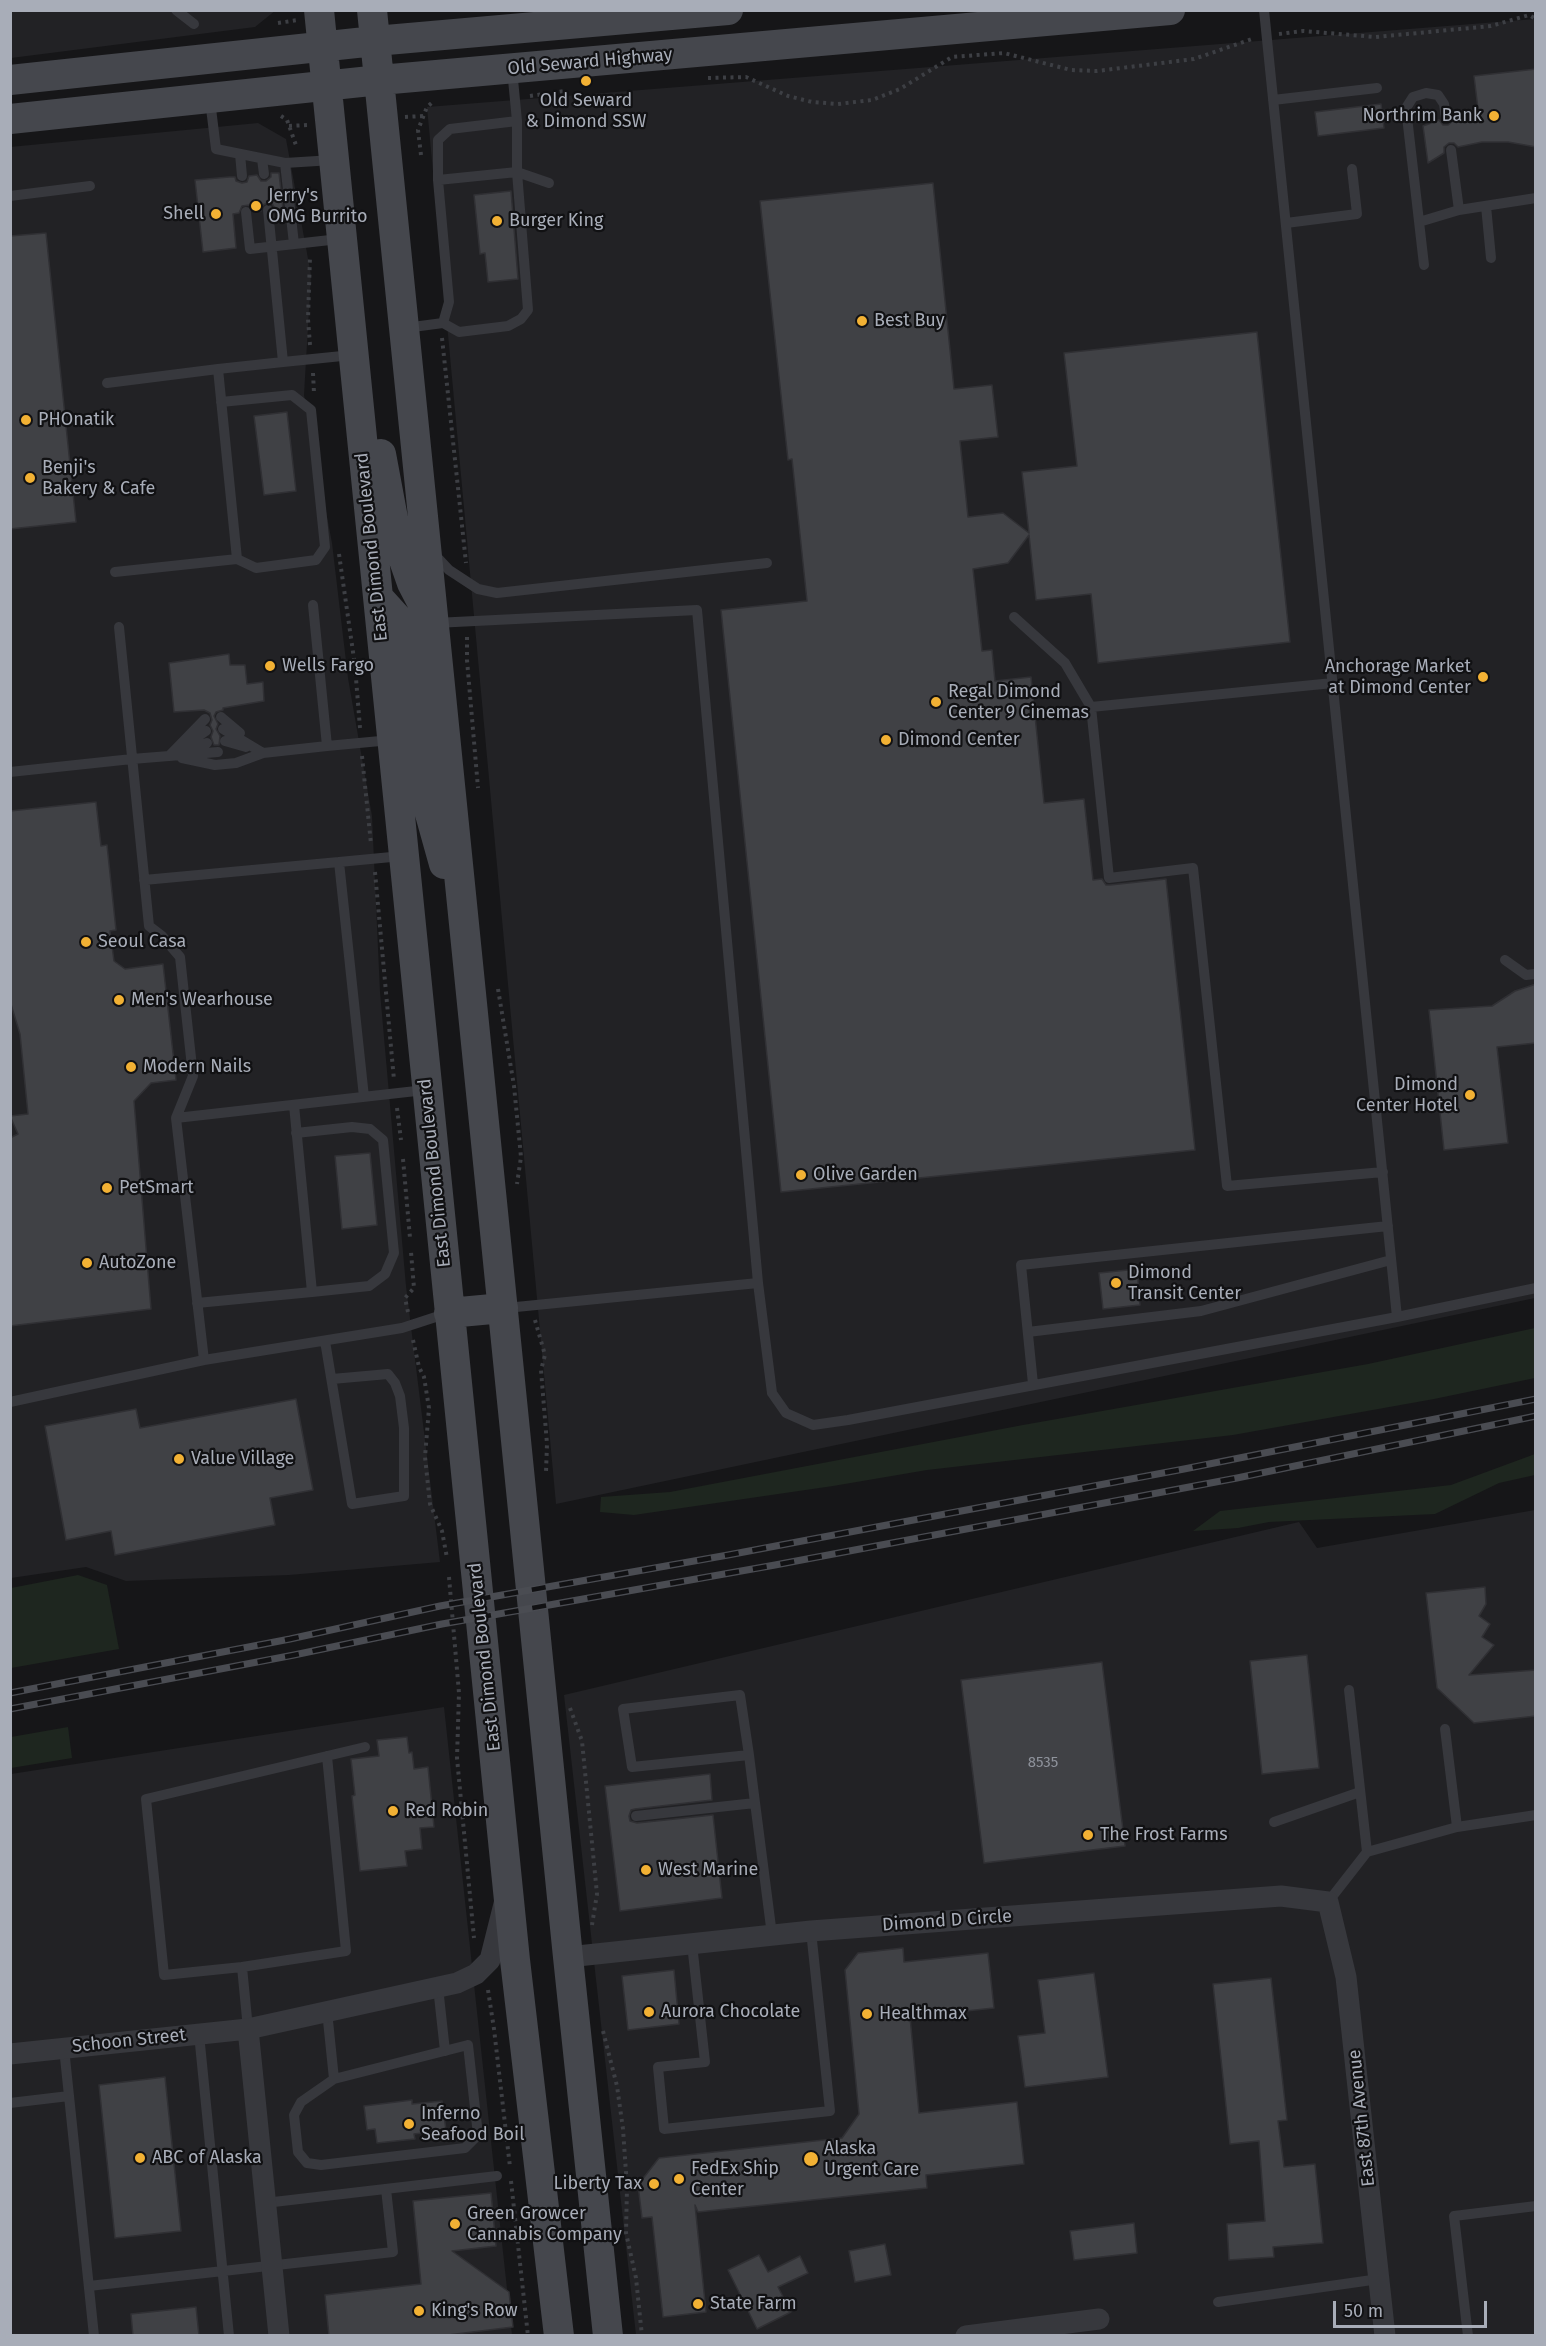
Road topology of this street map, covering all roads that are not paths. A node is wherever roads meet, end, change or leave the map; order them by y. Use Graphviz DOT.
graph roads {
  1 [pos="176,10"];
  2 [pos="320,10"];
  3 [pos="372,10"];
  4 [pos="728,10"];
  5 [pos="1170,10"];
  6 [pos="1264,10"];
  7 [pos="985,19"];
  8 [pos="194,24"];
  9 [pos="375,41"];
  10 [pos="323,47"];
  11 [pos="512,69"];
  12 [pos="75,73"];
  13 [pos="10,80"];
  14 [pos="380,80"];
  15 [pos="327,85"];
  16 [pos="1377,88"];
  17 [pos="10,94"];
  18 [pos="210,97"];
  19 [pos="1274,100"];
  20 [pos="1446,118"];
  21 [pos="10,119"];
  22 [pos="517,121"];
  23 [pos="1451,150"];
  24 [pos="240,154"];
  25 [pos="262,159"];
  26 [pos="334,160"];
  27 [pos="285,164"];
  28 [pos="1352,169"];
  29 [pos="517,172"];
  30 [pos="264,174"];
  31 [pos="242,176"];
  32 [pos="438,180"];
  33 [pos="549,183"];
  34 [pos="90,186"];
  35 [pos="10,196"];
  36 [pos="1536,198"];
  37 [pos="1485,206"];
  38 [pos="268,210"];
  39 [pos="1459,210"];
  40 [pos="246,212"];
  41 [pos="1419,222"];
  42 [pos="1286,223"];
  43 [pos="342,239"];
  44 [pos="294,244"];
  45 [pos="272,246"];
  46 [pos="1491,258"];
  47 [pos="1424,265"];
  48 [pos="443,323"];
  49 [pos="405,328"];
  50 [pos="352,340"];
  51 [pos="283,362"];
  52 [pos="218,369"];
  53 [pos="107,383"];
  54 [pos="221,402"];
  55 [pos="426,545"];
  56 [pos="237,559"];
  57 [pos="766,563"];
  58 [pos="115,572"];
  59 [pos="378,597"];
  60 [pos="313,605"];
  61 [pos="1014,617"];
  62 [pos="434,623"];
  63 [pos="119,627"];
  64 [pos="1333,683"];
  65 [pos="1091,706"];
  66 [pos="206,719"];
  67 [pos="222,723"];
  68 [pos="206,731"];
  69 [pos="392,740"];
  70 [pos="225,741"];
  71 [pos="207,743"];
  72 [pos="327,746"];
  73 [pos="234,750"];
  74 [pos="218,752"];
  75 [pos="263,753"];
  76 [pos="170,755"];
  77 [pos="132,759"];
  78 [pos="10,772"];
  79 [pos="404,855"];
  80 [pos="339,862"];
  81 [pos="144,880"];
  82 [pos="463,918"];
  83 [pos="1505,960"];
  84 [pos="1535,974"];
  85 [pos="427,1090"];
  86 [pos="364,1097"];
  87 [pos="294,1105"];
  88 [pos="176,1118"];
  89 [pos="296,1133"];
  90 [pos="1383,1172"];
  91 [pos="1388,1226"];
  92 [pos="1391,1260"];
  93 [pos="758,1283"];
  94 [pos="1536,1288"];
  95 [pos="312,1292"];
  96 [pos="197,1303"];
  97 [pos="517,1307"];
  98 [pos="449,1313"];
  99 [pos="1397,1317"];
  100 [pos="1028,1332"];
  101 [pos="325,1341"];
  102 [pos="204,1360"];
  103 [pos="332,1379"];
  104 [pos="1033,1384"];
  105 [pos="10,1402"];
  106 [pos="1349,1690"];
  107 [pos="1445,1729"];
  108 [pos="365,1747"];
  109 [pos="748,1755"];
  110 [pos="327,1756"];
  111 [pos="1360,1792"];
  112 [pos="755,1803"];
  113 [pos="1536,1815"];
  114 [pos="636,1816"];
  115 [pos="1274,1822"];
  116 [pos="1457,1827"];
  117 [pos="1367,1852"];
  118 [pos="509,1884"];
  119 [pos="1328,1902"];
  120 [pos="811,1931"];
  121 [pos="772,1935"];
  122 [pos="692,1944"];
  123 [pos="581,1956"];
  124 [pos="242,1967"];
  125 [pos="438,1987"];
  126 [pos="327,2011"];
  127 [pos="248,2029"];
  128 [pos="199,2034"];
  129 [pos="64,2048"];
  130 [pos="445,2051"];
  131 [pos="10,2054"];
  132 [pos="334,2079"];
  133 [pos="69,2096"];
  134 [pos="10,2103"];
  135 [pos="497,2176"];
  136 [pos="386,2189"];
  137 [pos="266,2203"];
  138 [pos="1536,2206"];
  139 [pos="272,2266"];
  140 [pos="223,2271"];
  141 [pos="1379,2278"];
  142 [pos="88,2286"];
  143 [pos="1218,2302"];
  144 [pos="1099,2319"];
  145 [pos="94,2336"];
  146 [pos="229,2336"];
  147 [pos="279,2336"];
  148 [pos="559,2336"];
  149 [pos="608,2336"];
  150 [pos="966,2336"];
  151 [pos="1385,2336"];
  152 [pos="1468,2336"];
  1 -- 8 [label="lane"];
  2 -- 10 [label="main road, East Dimond Boulevard"];
  3 -- 9 [label="main road"];
  4 -- 9 [label="main road"];
  5 -- 7 [label="main road, Old Seward Highway"];
  6 -- 19 [label="lane"];
  7 -- 11 [label="main road, Old Seward Highway"];
  9 -- 10 [label="main road"];
  9 -- 14 [label="main road"];
  10 -- 12 [label="main road"];
  10 -- 15 [label="main road, East Dimond Boulevard"];
  11 -- 14 [label="main road, Old Seward Highway"];
  11 -- 22 [label="lane"];
  12 -- 13 [label="main road"];
  12 -- 17 [label="main road"];
  14 -- 15 [label="main road, Old Seward Highway"];
  14 -- 49 [label="main road"];
  15 -- 18 [label="main road, Old Seward Highway"];
  15 -- 26 [label="main road, East Dimond Boulevard"];
  16 -- 19 [label="lane"];
  18 -- 21 [label="main road, Old Seward Highway"];
  18 -- 24 [label="lane"];
  19 -- 42 [label="lane"];
  20 -- 41 [label="lane"];
  22 -- 29 [label="lane"];
  22 -- 32 [label="lane"];
  23 -- 39 [label="lane"];
  24 -- 25 [label="lane"];
  24 -- 31 [label="lane"];
  25 -- 27 [label="lane"];
  25 -- 30 [label="lane"];
  26 -- 27 [label="lane"];
  26 -- 43 [label="main road, East Dimond Boulevard"];
  27 -- 44 [label="lane"];
  28 -- 42 [label="lane"];
  29 -- 32 [label="lane"];
  29 -- 33 [label="lane"];
  29 -- 48 [label="lane"];
  32 -- 48 [label="lane"];
  34 -- 35 [label="lane"];
  36 -- 37 [label="lane"];
  37 -- 39 [label="lane"];
  37 -- 46 [label="lane"];
  38 -- 45 [label="lane"];
  39 -- 41 [label="lane"];
  40 -- 45 [label="lane"];
  41 -- 47 [label="lane"];
  42 -- 64 [label="lane"];
  43 -- 44 [label="lane"];
  43 -- 50 [label="main road, East Dimond Boulevard"];
  44 -- 45 [label="lane"];
  45 -- 51 [label="lane"];
  48 -- 49 [label="lane"];
  49 -- 55 [label="main road"];
  50 -- 51 [label="lane"];
  50 -- 59 [label="main road, East Dimond Boulevard"];
  50 -- 62 [label="main road"];
  51 -- 52 [label="lane"];
  52 -- 53 [label="lane"];
  52 -- 54 [label="lane"];
  54 -- 56 [label="lane"];
  54 -- 56 [label="lane"];
  55 -- 57 [label="lane"];
  55 -- 62 [label="main road"];
  56 -- 58 [label="lane"];
  59 -- 69 [label="main road, East Dimond Boulevard"];
  59 -- 82 [label="main road"];
  60 -- 72 [label="lane"];
  61 -- 65 [label="lane"];
  62 -- 82 [label="main road"];
  62 -- 93 [label="lane"];
  63 -- 77 [label="lane"];
  64 -- 65 [label="lane"];
  64 -- 90 [label="lane"];
  65 -- 90 [label="lane"];
  66 -- 76 [label="lane"];
  67 -- 75 [label="lane"];
  68 -- 76 [label="lane"];
  69 -- 72 [label="lane"];
  69 -- 79 [label="main road, East Dimond Boulevard"];
  70 -- 75 [label="lane"];
  71 -- 76 [label="lane"];
  72 -- 75 [label="lane"];
  73 -- 75 [label="lane"];
  74 -- 76 [label="lane"];
  75 -- 76 [label="lane"];
  76 -- 77 [label="lane"];
  77 -- 78 [label="lane"];
  77 -- 81 [label="lane"];
  79 -- 80 [label="lane"];
  79 -- 85 [label="main road, East Dimond Boulevard"];
  80 -- 81 [label="lane"];
  80 -- 86 [label="lane"];
  81 -- 88 [label="lane"];
  82 -- 97 [label="main road"];
  83 -- 84 [label="lane"];
  85 -- 86 [label="lane"];
  85 -- 98 [label="main road, East Dimond Boulevard"];
  86 -- 87 [label="lane"];
  87 -- 88 [label="lane"];
  87 -- 89 [label="lane"];
  88 -- 96 [label="lane"];
  89 -- 95 [label="lane"];
  89 -- 95 [label="lane"];
  90 -- 91 [label="lane"];
  91 -- 92 [label="lane"];
  91 -- 100 [label="lane"];
  92 -- 99 [label="lane"];
  92 -- 100 [label="lane"];
  93 -- 97 [label="lane"];
  93 -- 104 [label="lane"];
  94 -- 99 [label="lane"];
  95 -- 96 [label="lane"];
  96 -- 102 [label="lane"];
  97 -- 98 [label="main road"];
  97 -- 123 [label="main road"];
  98 -- 101 [label="lane"];
  98 -- 118 [label="main road, East Dimond Boulevard"];
  99 -- 104 [label="lane"];
  100 -- 104 [label="lane"];
  101 -- 102 [label="lane"];
  101 -- 103 [label="lane"];
  102 -- 105 [label="lane"];
  103 -- 103 [label="lane"];
  106 -- 111 [label="lane"];
  107 -- 116 [label="lane"];
  108 -- 110 [label="lane"];
  109 -- 109 [label="lane"];
  109 -- 112 [label="lane"];
  110 -- 124 [label="lane"];
  110 -- 124 [label="lane"];
  111 -- 115 [label="lane"];
  111 -- 117 [label="lane"];
  112 -- 114 [label="lane"];
  112 -- 121 [label="lane"];
  113 -- 116 [label="lane"];
  116 -- 117 [label="lane"];
  117 -- 119 [label="lane"];
  118 -- 125 [label="street, Schoon Street"];
  118 -- 148 [label="main road, East Dimond Boulevard"];
  119 -- 120 [label="street, Dimond D Circle"];
  119 -- 141 [label="street, East 87th Avenue"];
  120 -- 121 [label="street, Dimond D Circle"];
  120 -- 122 [label="lane"];
  121 -- 122 [label="street, Dimond D Circle"];
  122 -- 123 [label="street, Dimond D Circle"];
  123 -- 149 [label="main road"];
  124 -- 127 [label="lane"];
  125 -- 126 [label="street, Schoon Street"];
  125 -- 130 [label="lane"];
  126 -- 127 [label="street, Schoon Street"];
  126 -- 132 [label="lane"];
  127 -- 128 [label="street, Schoon Street"];
  127 -- 137 [label="street"];
  128 -- 129 [label="street, Schoon Street"];
  128 -- 140 [label="lane"];
  129 -- 131 [label="street, Schoon Street"];
  129 -- 133 [label="lane"];
  130 -- 132 [label="lane"];
  130 -- 132 [label="lane"];
  133 -- 134 [label="lane"];
  133 -- 142 [label="lane"];
  135 -- 136 [label="lane"];
  136 -- 137 [label="lane"];
  136 -- 139 [label="lane"];
  137 -- 139 [label="street"];
  138 -- 152 [label="lane"];
  139 -- 140 [label="lane"];
  139 -- 147 [label="street"];
  140 -- 142 [label="lane"];
  140 -- 146 [label="lane"];
  141 -- 143 [label="lane"];
  141 -- 151 [label="street, East 87th Avenue"];
  142 -- 145 [label="lane"];
  144 -- 150 [label="street"];
}
